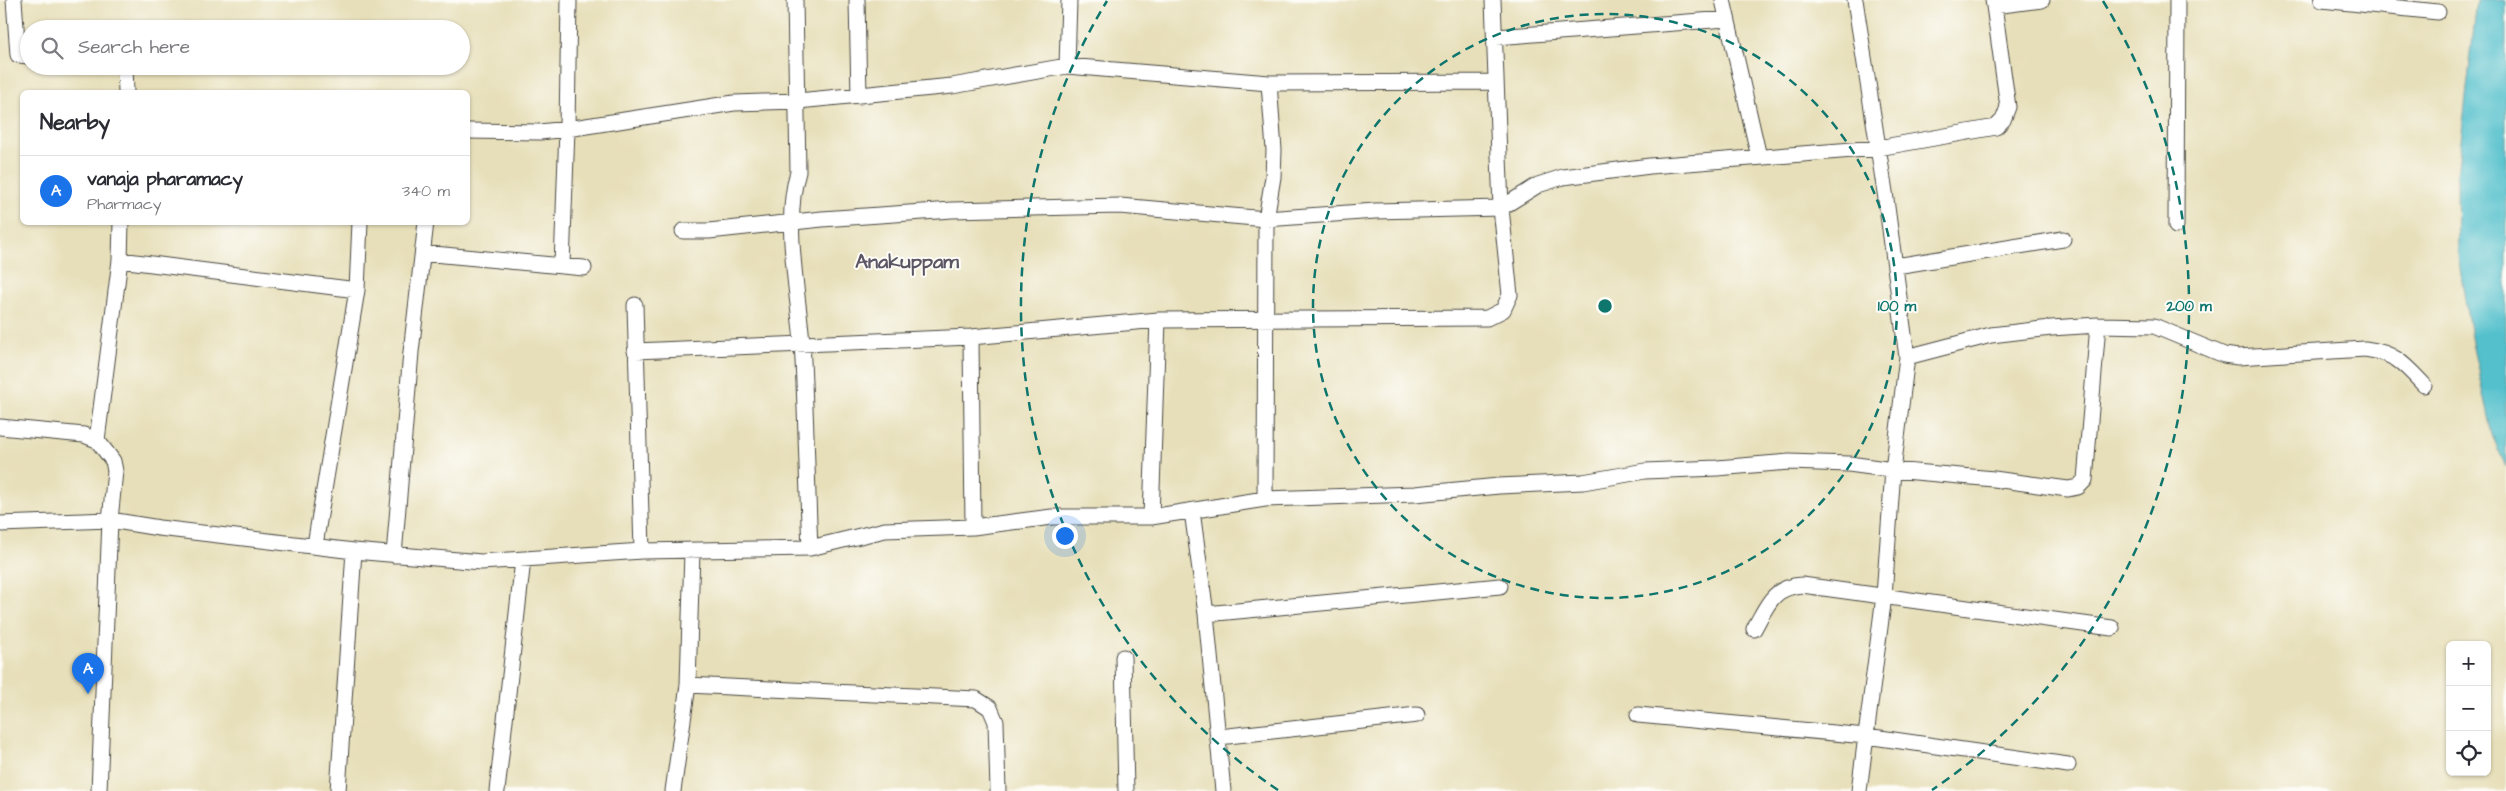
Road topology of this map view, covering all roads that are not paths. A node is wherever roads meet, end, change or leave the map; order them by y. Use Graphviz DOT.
graph roads {
  1 [pos="14,0"];
  2 [pos="569,0"];
  3 [pos="795,0"];
  4 [pos="857,0"];
  5 [pos="1069,0"];
  6 [pos="1493,0"];
  7 [pos="1723,0"];
  8 [pos="1855,0"];
  9 [pos="2042,0"];
  10 [pos="2177,0"];
  11 [pos="2322,0"];
  12 [pos="1994,3"];
  13 [pos="2438,12"];
  14 [pos="1726,19"];
  15 [pos="1496,37"];
  16 [pos="20,55"];
  17 [pos="1067,66"];
  18 [pos="126,75"];
  19 [pos="1496,82"];
  20 [pos="1269,83"];
  21 [pos="126,90"];
  22 [pos="859,96"];
  23 [pos="798,101"];
  24 [pos="567,129"];
  25 [pos="470,131"];
  26 [pos="1878,148"];
  27 [pos="1758,158"];
  28 [pos="1501,208"];
  29 [pos="1266,219"];
  30 [pos="792,223"];
  31 [pos="122,225"];
  32 [pos="360,225"];
  33 [pos="426,225"];
  34 [pos="2176,226"];
  35 [pos="683,231"];
  36 [pos="2063,239"];
  37 [pos="424,253"];
  38 [pos="120,260"];
  39 [pos="562,265"];
  40 [pos="1896,266"];
  41 [pos="584,268"];
  42 [pos="357,290"];
  43 [pos="635,305"];
  44 [pos="1158,320"];
  45 [pos="1266,320"];
  46 [pos="2098,325"];
  47 [pos="971,337"];
  48 [pos="802,344"];
  49 [pos="635,351"];
  50 [pos="1907,357"];
  51 [pos="2424,386"];
  52 [pos="0,427"];
  53 [pos="97,440"];
  54 [pos="1894,470"];
  55 [pos="1265,500"];
  56 [pos="1192,511"];
  57 [pos="1151,517"];
  58 [pos="110,520"];
  59 [pos="0,524"];
  60 [pos="973,527"];
  61 [pos="314,545"];
  62 [pos="810,548"];
  63 [pos="354,551"];
  64 [pos="642,551"];
  65 [pos="692,551"];
  66 [pos="394,555"];
  67 [pos="523,560"];
  68 [pos="1500,586"];
  69 [pos="1884,596"];
  70 [pos="1206,614"];
  71 [pos="2112,628"];
  72 [pos="1754,629"];
  73 [pos="1123,657"];
  74 [pos="688,685"];
  75 [pos="1417,715"];
  76 [pos="1638,715"];
  77 [pos="1866,736"];
  78 [pos="1219,737"];
  79 [pos="2068,765"];
  80 [pos="99,791"];
  81 [pos="338,791"];
  82 [pos="497,791"];
  83 [pos="673,791"];
  84 [pos="998,791"];
  85 [pos="1126,791"];
  86 [pos="1223,791"];
  87 [pos="1859,791"];
  1 -- 16 [label="street"];
  2 -- 24 [label="street"];
  3 -- 23 [label="street"];
  4 -- 22 [label="street"];
  5 -- 17 [label="street"];
  6 -- 15 [label="street"];
  7 -- 14 [label="street"];
  8 -- 26 [label="street"];
  9 -- 12 [label="street"];
  10 -- 34 [label="street"];
  11 -- 13 [label="street"];
  12 -- 26 [label="street"];
  14 -- 15 [label="street"];
  14 -- 27 [label="street"];
  15 -- 19 [label="street"];
  17 -- 20 [label="street"];
  17 -- 22 [label="street"];
  18 -- 21 [label="street"];
  19 -- 20 [label="street"];
  19 -- 28 [label="street"];
  20 -- 29 [label="street"];
  22 -- 23 [label="street"];
  23 -- 24 [label="street"];
  23 -- 30 [label="street"];
  24 -- 25 [label="street"];
  24 -- 39 [label="street"];
  26 -- 27 [label="street"];
  26 -- 40 [label="street"];
  27 -- 28 [label="street"];
  28 -- 29 [label="street"];
  28 -- 45 [label="street"];
  29 -- 30 [label="street"];
  29 -- 45 [label="street"];
  30 -- 35 [label="street"];
  30 -- 48 [label="street"];
  31 -- 38 [label="street"];
  32 -- 42 [label="street"];
  33 -- 37 [label="street"];
  36 -- 40 [label="street"];
  37 -- 39 [label="street"];
  37 -- 66 [label="street"];
  38 -- 42 [label="street"];
  38 -- 53 [label="street"];
  39 -- 41 [label="street"];
  40 -- 50 [label="street"];
  42 -- 61 [label="street"];
  43 -- 49 [label="street"];
  44 -- 45 [label="street"];
  44 -- 47 [label="street"];
  44 -- 57 [label="street"];
  45 -- 55 [label="street"];
  46 -- 50 [label="street"];
  46 -- 51 [label="street"];
  46 -- 54 [label="street"];
  47 -- 48 [label="street"];
  47 -- 60 [label="street"];
  48 -- 49 [label="street"];
  48 -- 62 [label="street"];
  49 -- 64 [label="street"];
  50 -- 54 [label="street"];
  52 -- 53 [label="street"];
  53 -- 58 [label="street"];
  54 -- 55 [label="street"];
  54 -- 69 [label="street"];
  55 -- 56 [label="street"];
  56 -- 57 [label="street"];
  56 -- 70 [label="street"];
  57 -- 60 [label="street"];
  58 -- 59 [label="street"];
  58 -- 61 [label="street"];
  58 -- 80 [label="street"];
  60 -- 62 [label="street"];
  61 -- 63 [label="street"];
  62 -- 65 [label="street"];
  63 -- 66 [label="street"];
  63 -- 81 [label="street"];
  64 -- 65 [label="street"];
  64 -- 67 [label="street"];
  65 -- 74 [label="street"];
  66 -- 67 [label="street"];
  67 -- 82 [label="street"];
  68 -- 70 [label="street"];
  69 -- 71 [label="street"];
  69 -- 72 [label="street"];
  69 -- 77 [label="street"];
  70 -- 78 [label="street"];
  73 -- 85 [label="street"];
  74 -- 83 [label="street"];
  74 -- 84 [label="street"];
  75 -- 78 [label="street"];
  76 -- 77 [label="street"];
  77 -- 79 [label="street"];
  77 -- 87 [label="street"];
  78 -- 86 [label="street"];
}
